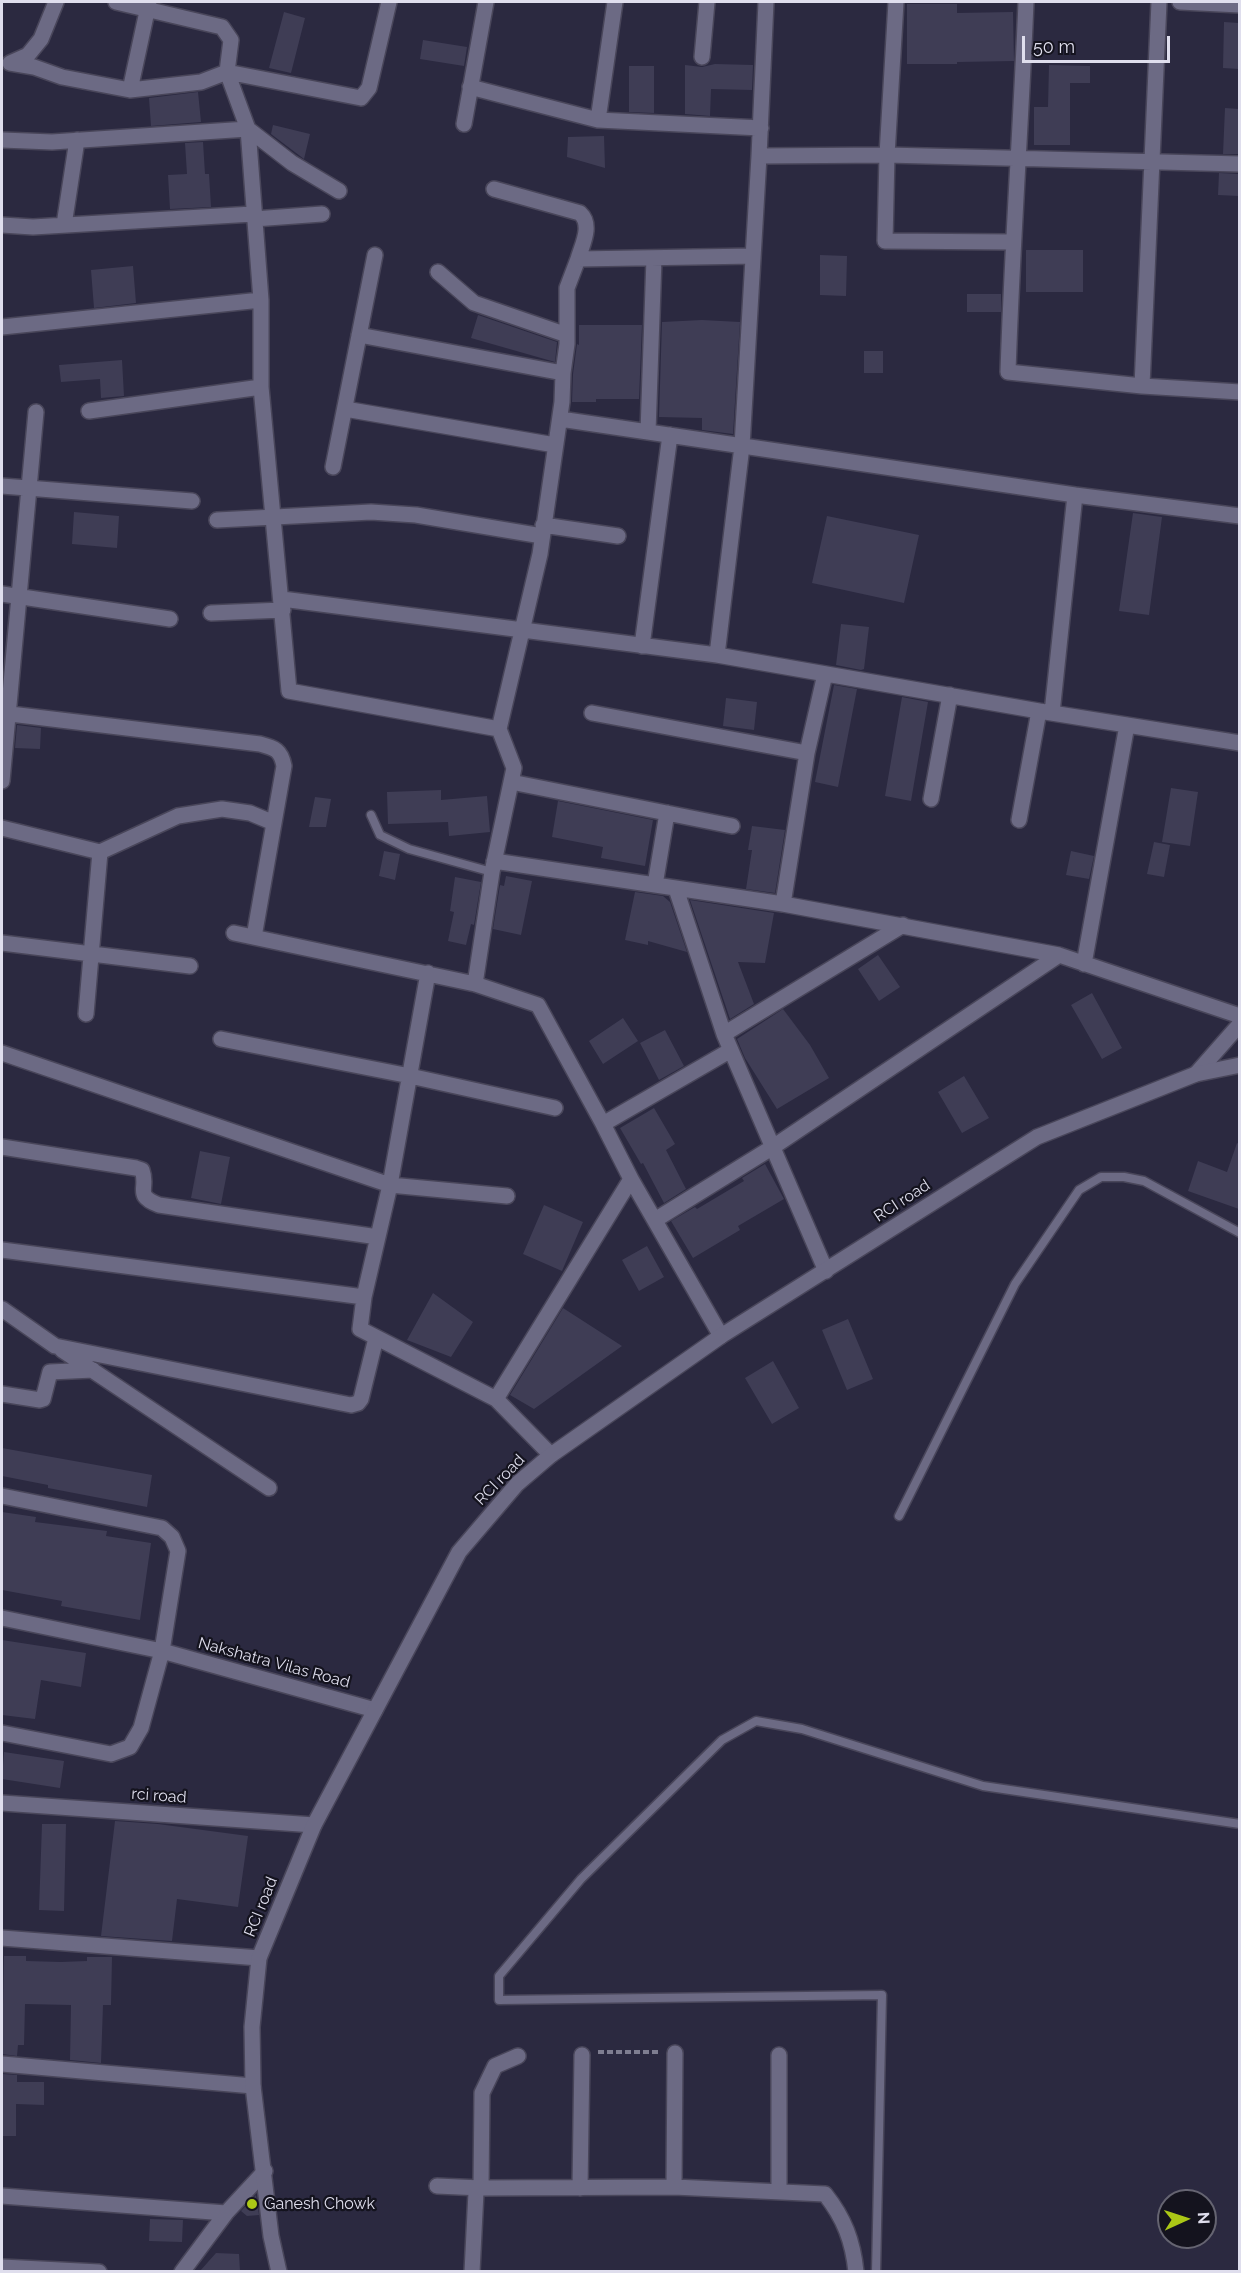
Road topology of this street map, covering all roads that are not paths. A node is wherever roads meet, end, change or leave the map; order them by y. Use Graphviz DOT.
graph roads {
  1 [pos="56,2"];
  2 [pos="116,2"];
  3 [pos="389,2"];
  4 [pos="486,2"];
  5 [pos="615,2"];
  6 [pos="707,2"];
  7 [pos="766,2"];
  8 [pos="896,2"];
  9 [pos="1026,2"];
  10 [pos="1159,2"];
  11 [pos="1180,2"];
  12 [pos="148,4"];
  13 [pos="1239,5"];
  14 [pos="702,57"];
  15 [pos="6,63"];
  16 [pos="228,72"];
  17 [pos="470,87"];
  18 [pos="130,90"];
  19 [pos="598,120"];
  20 [pos="464,124"];
  21 [pos="761,128"];
  22 [pos="248,129"];
  23 [pos="2,140"];
  24 [pos="77,140"];
  25 [pos="887,155"];
  26 [pos="759,156"];
  27 [pos="1019,160"];
  28 [pos="1152,161"];
  29 [pos="1239,164"];
  30 [pos="494,189"];
  31 [pos="339,191"];
  32 [pos="322,214"];
  33 [pos="253,217"];
  34 [pos="2,225"];
  35 [pos="64,225"];
  36 [pos="1012,242"];
  37 [pos="375,255"];
  38 [pos="753,256"];
  39 [pos="654,258"];
  40 [pos="578,260"];
  41 [pos="438,272"];
  42 [pos="261,300"];
  43 [pos="2,327"];
  44 [pos="359,335"];
  45 [pos="567,335"];
  46 [pos="563,373"];
  47 [pos="1142,386"];
  48 [pos="261,387"];
  49 [pos="1239,392"];
  50 [pos="345,409"];
  51 [pos="89,411"];
  52 [pos="36,412"];
  53 [pos="560,419"];
  54 [pos="648,432"];
  55 [pos="670,435"];
  56 [pos="555,445"];
  57 [pos="742,446"];
  58 [pos="333,467"];
  59 [pos="2,486"];
  60 [pos="30,489"];
  61 [pos="1075,495"];
  62 [pos="192,501"];
  63 [pos="274,516"];
  64 [pos="1239,516"];
  65 [pos="217,520"];
  66 [pos="543,530"];
  67 [pos="618,536"];
  68 [pos="2,594"];
  69 [pos="20,596"];
  70 [pos="282,604"];
  71 [pos="211,613"];
  72 [pos="170,619"];
  73 [pos="520,631"];
  74 [pos="642,646"];
  75 [pos="717,655"];
  76 [pos="825,674"];
  77 [pos="950,695"];
  78 [pos="1046,712"];
  79 [pos="592,713"];
  80 [pos="5,714"];
  81 [pos="1127,725"];
  82 [pos="499,729"];
  83 [pos="1239,743"];
  84 [pos="807,753"];
  85 [pos="2,781"];
  86 [pos="511,782"];
  87 [pos="931,798"];
  88 [pos="667,813"];
  89 [pos="371,816"];
  90 [pos="1019,820"];
  91 [pos="274,823"];
  92 [pos="732,826"];
  93 [pos="2,828"];
  94 [pos="100,852"];
  95 [pos="493,867"];
  96 [pos="655,885"];
  97 [pos="676,889"];
  98 [pos="783,904"];
  99 [pos="903,925"];
  100 [pos="234,933"];
  101 [pos="254,937"];
  102 [pos="2,943"];
  103 [pos="90,953"];
  104 [pos="1059,955"];
  105 [pos="1084,964"];
  106 [pos="190,966"];
  107 [pos="428,973"];
  108 [pos="475,984"];
  109 [pos="86,1014"];
  110 [pos="1239,1016"];
  111 [pos="1239,1024"];
  112 [pos="724,1034"];
  113 [pos="221,1039"];
  114 [pos="731,1050"];
  115 [pos="2,1053"];
  116 [pos="1239,1065"];
  117 [pos="1196,1074"];
  118 [pos="410,1076"];
  119 [pos="555,1108"];
  120 [pos="603,1124"];
  121 [pos="2,1147"];
  122 [pos="773,1147"];
  123 [pos="631,1179"];
  124 [pos="390,1185"];
  125 [pos="507,1196"];
  126 [pos="655,1220"];
  127 [pos="1239,1233"];
  128 [pos="378,1237"];
  129 [pos="2,1250"];
  130 [pos="826,1271"];
  131 [pos="364,1298"];
  132 [pos="2,1310"];
  133 [pos="722,1336"];
  134 [pos="376,1338"];
  135 [pos="55,1346"];
  136 [pos="93,1370"];
  137 [pos="2,1394"];
  138 [pos="496,1399"];
  139 [pos="551,1455"];
  140 [pos="269,1488"];
  141 [pos="2,1497"];
  142 [pos="899,1516"];
  143 [pos="2,1618"];
  144 [pos="162,1651"];
  145 [pos="375,1710"];
  146 [pos="2,1733"];
  147 [pos="2,1803"];
  148 [pos="1239,1824"];
  149 [pos="314,1825"];
  150 [pos="2,1938"];
  151 [pos="259,1958"];
  152 [pos="675,2053"];
  153 [pos="582,2055"];
  154 [pos="779,2055"];
  155 [pos="518,2056"];
  156 [pos="2,2064"];
  157 [pos="253,2086"];
  158 [pos="265,2171"];
  159 [pos="437,2186"];
  160 [pos="674,2187"];
  161 [pos="481,2188"];
  162 [pos="580,2188"];
  163 [pos="779,2192"];
  164 [pos="2,2196"];
  165 [pos="226,2213"];
  166 [pos="2,2266"];
  167 [pos="99,2271"];
  168 [pos="182,2271"];
  169 [pos="279,2271"];
  170 [pos="472,2271"];
  171 [pos="856,2271"];
  172 [pos="876,2271"];
  1 -- 15 [label="street"];
  2 -- 12 [label="street"];
  3 -- 16 [label="street"];
  4 -- 17 [label="street"];
  5 -- 19 [label="street"];
  6 -- 14 [label="street"];
  7 -- 21 [label="street"];
  8 -- 25 [label="street"];
  9 -- 27 [label="street"];
  10 -- 28 [label="street"];
  11 -- 13 [label="street"];
  12 -- 16 [label="street"];
  12 -- 18 [label="street"];
  15 -- 18 [label="street"];
  16 -- 18 [label="street"];
  16 -- 22 [label="street"];
  17 -- 19 [label="street"];
  17 -- 20 [label="street"];
  19 -- 21 [label="street"];
  21 -- 26 [label="street"];
  22 -- 24 [label="street"];
  22 -- 31 [label="street"];
  22 -- 33 [label="street"];
  23 -- 24 [label="street"];
  24 -- 35 [label="street"];
  25 -- 26 [label="street"];
  25 -- 27 [label="street"];
  25 -- 36 [label="street"];
  26 -- 38 [label="street"];
  27 -- 28 [label="street"];
  27 -- 36 [label="street"];
  28 -- 29 [label="street"];
  28 -- 47 [label="street"];
  30 -- 40 [label="street"];
  32 -- 33 [label="street"];
  33 -- 35 [label="street"];
  33 -- 42 [label="street"];
  34 -- 35 [label="street"];
  36 -- 47 [label="street"];
  37 -- 44 [label="street"];
  38 -- 39 [label="street"];
  38 -- 57 [label="street"];
  39 -- 40 [label="street"];
  39 -- 54 [label="street"];
  40 -- 45 [label="street"];
  41 -- 45 [label="street"];
  42 -- 43 [label="street"];
  42 -- 48 [label="street"];
  44 -- 46 [label="street"];
  44 -- 50 [label="street"];
  45 -- 46 [label="street"];
  46 -- 53 [label="street"];
  47 -- 49 [label="street"];
  48 -- 51 [label="street"];
  48 -- 63 [label="street"];
  50 -- 56 [label="street"];
  50 -- 58 [label="street"];
  52 -- 60 [label="street"];
  53 -- 54 [label="street"];
  53 -- 56 [label="street"];
  54 -- 55 [label="street"];
  55 -- 57 [label="street"];
  55 -- 74 [label="street"];
  56 -- 66 [label="street"];
  57 -- 61 [label="street"];
  57 -- 75 [label="street"];
  59 -- 60 [label="street"];
  60 -- 62 [label="street"];
  60 -- 69 [label="street"];
  61 -- 64 [label="street"];
  61 -- 78 [label="street"];
  63 -- 65 [label="street"];
  63 -- 66 [label="street"];
  63 -- 70 [label="street"];
  66 -- 67 [label="street"];
  66 -- 73 [label="street"];
  68 -- 69 [label="street"];
  69 -- 72 [label="street"];
  69 -- 80 [label="street"];
  70 -- 71 [label="street"];
  70 -- 73 [label="street"];
  70 -- 82 [label="street"];
  73 -- 74 [label="street"];
  73 -- 82 [label="street"];
  74 -- 75 [label="street"];
  75 -- 76 [label="street"];
  76 -- 77 [label="street"];
  76 -- 84 [label="street"];
  77 -- 78 [label="street"];
  77 -- 87 [label="street"];
  78 -- 81 [label="street"];
  78 -- 90 [label="street"];
  79 -- 84 [label="street"];
  80 -- 85 [label="street"];
  80 -- 91 [label="street"];
  81 -- 83 [label="street"];
  81 -- 105 [label="street"];
  82 -- 86 [label="street"];
  84 -- 98 [label="street"];
  86 -- 88 [label="street"];
  86 -- 95 [label="street"];
  88 -- 92 [label="street"];
  88 -- 96 [label="street"];
  89 -- 95 [label="lane"];
  91 -- 94 [label="street"];
  91 -- 101 [label="street"];
  93 -- 94 [label="street"];
  94 -- 103 [label="street"];
  95 -- 96 [label="street"];
  95 -- 108 [label="street"];
  96 -- 97 [label="street"];
  97 -- 98 [label="street"];
  97 -- 112 [label="street"];
  98 -- 99 [label="street"];
  99 -- 104 [label="street"];
  99 -- 112 [label="street"];
  100 -- 101 [label="street"];
  101 -- 107 [label="street"];
  102 -- 103 [label="street"];
  103 -- 106 [label="street"];
  103 -- 109 [label="street"];
  104 -- 105 [label="street"];
  104 -- 122 [label="street"];
  105 -- 110 [label="street"];
  107 -- 108 [label="street"];
  107 -- 118 [label="street"];
  108 -- 120 [label="street"];
  111 -- 117 [label="street"];
  112 -- 114 [label="street"];
  113 -- 118 [label="street"];
  114 -- 120 [label="street"];
  114 -- 122 [label="street"];
  115 -- 124 [label="street"];
  116 -- 117 [label="street, RCI road"];
  117 -- 130 [label="street, RCI road"];
  118 -- 119 [label="street"];
  118 -- 124 [label="street"];
  120 -- 123 [label="street"];
  121 -- 128 [label="street"];
  122 -- 126 [label="street"];
  122 -- 130 [label="street"];
  123 -- 126 [label="street"];
  123 -- 138 [label="street"];
  124 -- 125 [label="street"];
  124 -- 128 [label="street"];
  126 -- 133 [label="street"];
  127 -- 142 [label="lane"];
  128 -- 131 [label="street"];
  129 -- 131 [label="street"];
  130 -- 133 [label="street, RCI road"];
  131 -- 134 [label="street"];
  132 -- 135 [label="street"];
  133 -- 139 [label="street, RCI road"];
  134 -- 135 [label="street"];
  134 -- 138 [label="street"];
  135 -- 136 [label="street"];
  136 -- 137 [label="street"];
  136 -- 140 [label="street"];
  138 -- 139 [label="street"];
  139 -- 145 [label="street, RCI road"];
  141 -- 144 [label="street"];
  143 -- 144 [label="street"];
  144 -- 145 [label="street, Nakshatra Vilas Road"];
  144 -- 146 [label="street"];
  145 -- 149 [label="street, RCI road"];
  147 -- 149 [label="street, rci road"];
  148 -- 172 [label="lane"];
  149 -- 151 [label="street, RCI road"];
  150 -- 151 [label="street, rci road"];
  151 -- 157 [label="street, RCI road"];
  152 -- 160 [label="street"];
  153 -- 162 [label="street"];
  154 -- 163 [label="street"];
  155 -- 161 [label="street"];
  156 -- 157 [label="street"];
  157 -- 158 [label="street, RCI road"];
  158 -- 165 [label="street"];
  158 -- 169 [label="street, RCI road"];
  159 -- 161 [label="street"];
  160 -- 162 [label="street"];
  160 -- 163 [label="street"];
  161 -- 162 [label="street"];
  161 -- 170 [label="street"];
  163 -- 171 [label="street"];
  164 -- 165 [label="street"];
  165 -- 168 [label="street"];
  166 -- 167 [label="street"];
}
